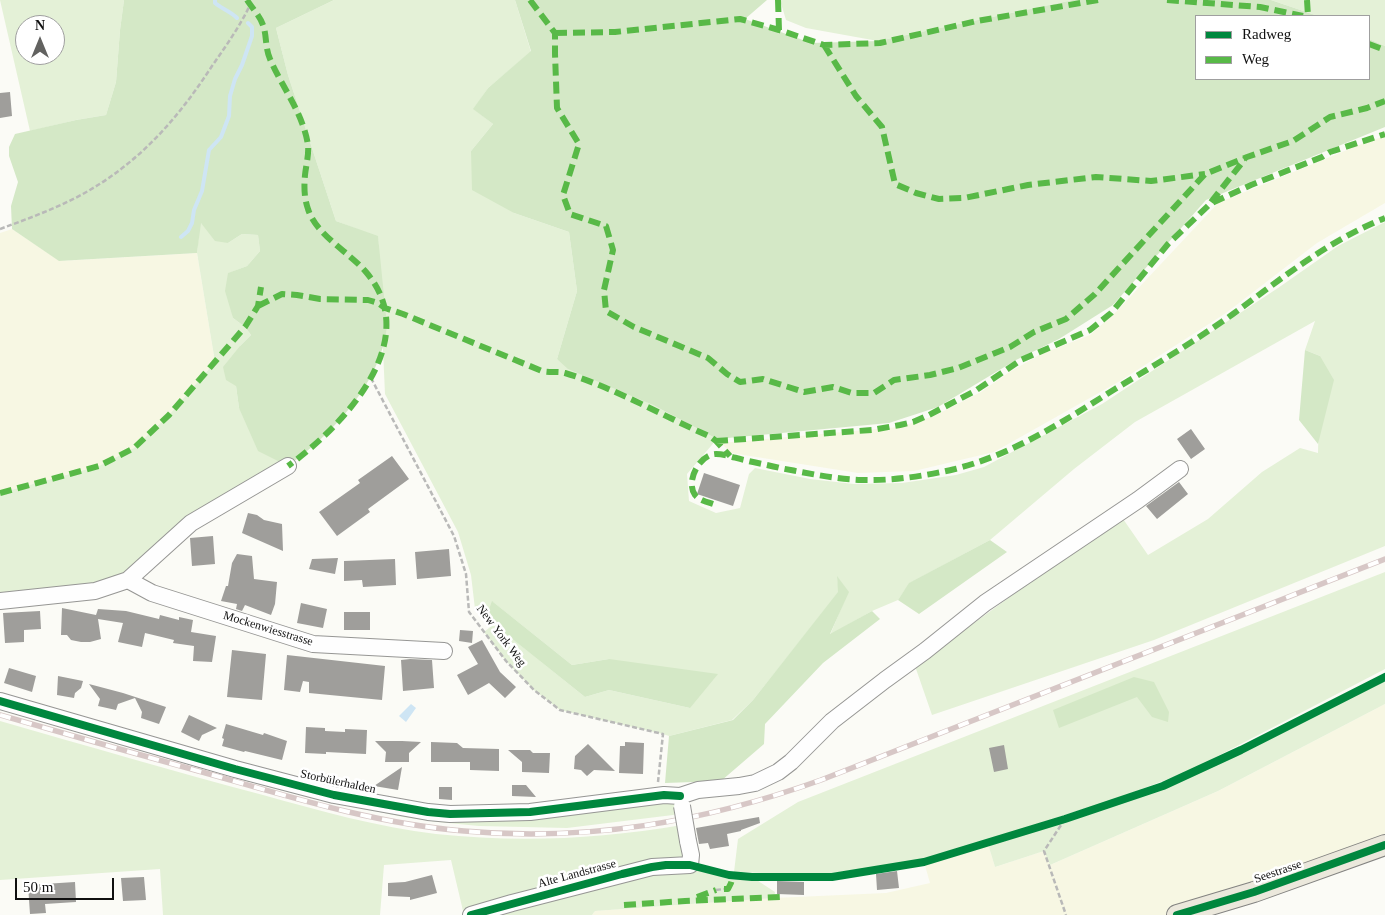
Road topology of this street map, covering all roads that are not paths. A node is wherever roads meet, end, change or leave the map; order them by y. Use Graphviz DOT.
graph roads {
  1 [pos="288,466"];
  2 [pos="1180,469"];
  3 [pos="128,580"];
  4 [pos="0,601"];
  5 [pos="444,651"];
  6 [pos="0,701"];
  7 [pos="675,799"];
  8 [pos="1385,845"];
  9 [pos="471,915"];
  10 [pos="1177,915"];
  1 -- 3 [label="street"];
  2 -- 7 [label="street, Storbülerhalden"];
  3 -- 4 [label="street"];
  3 -- 5 [label="street, Mockenwiesstrasse"];
  6 -- 7 [label="street, Storbülerhalden"];
  7 -- 9 [label="street, Alte Landstrasse, bridge"];
  8 -- 10 [label="main road, Seestrasse"];
}
